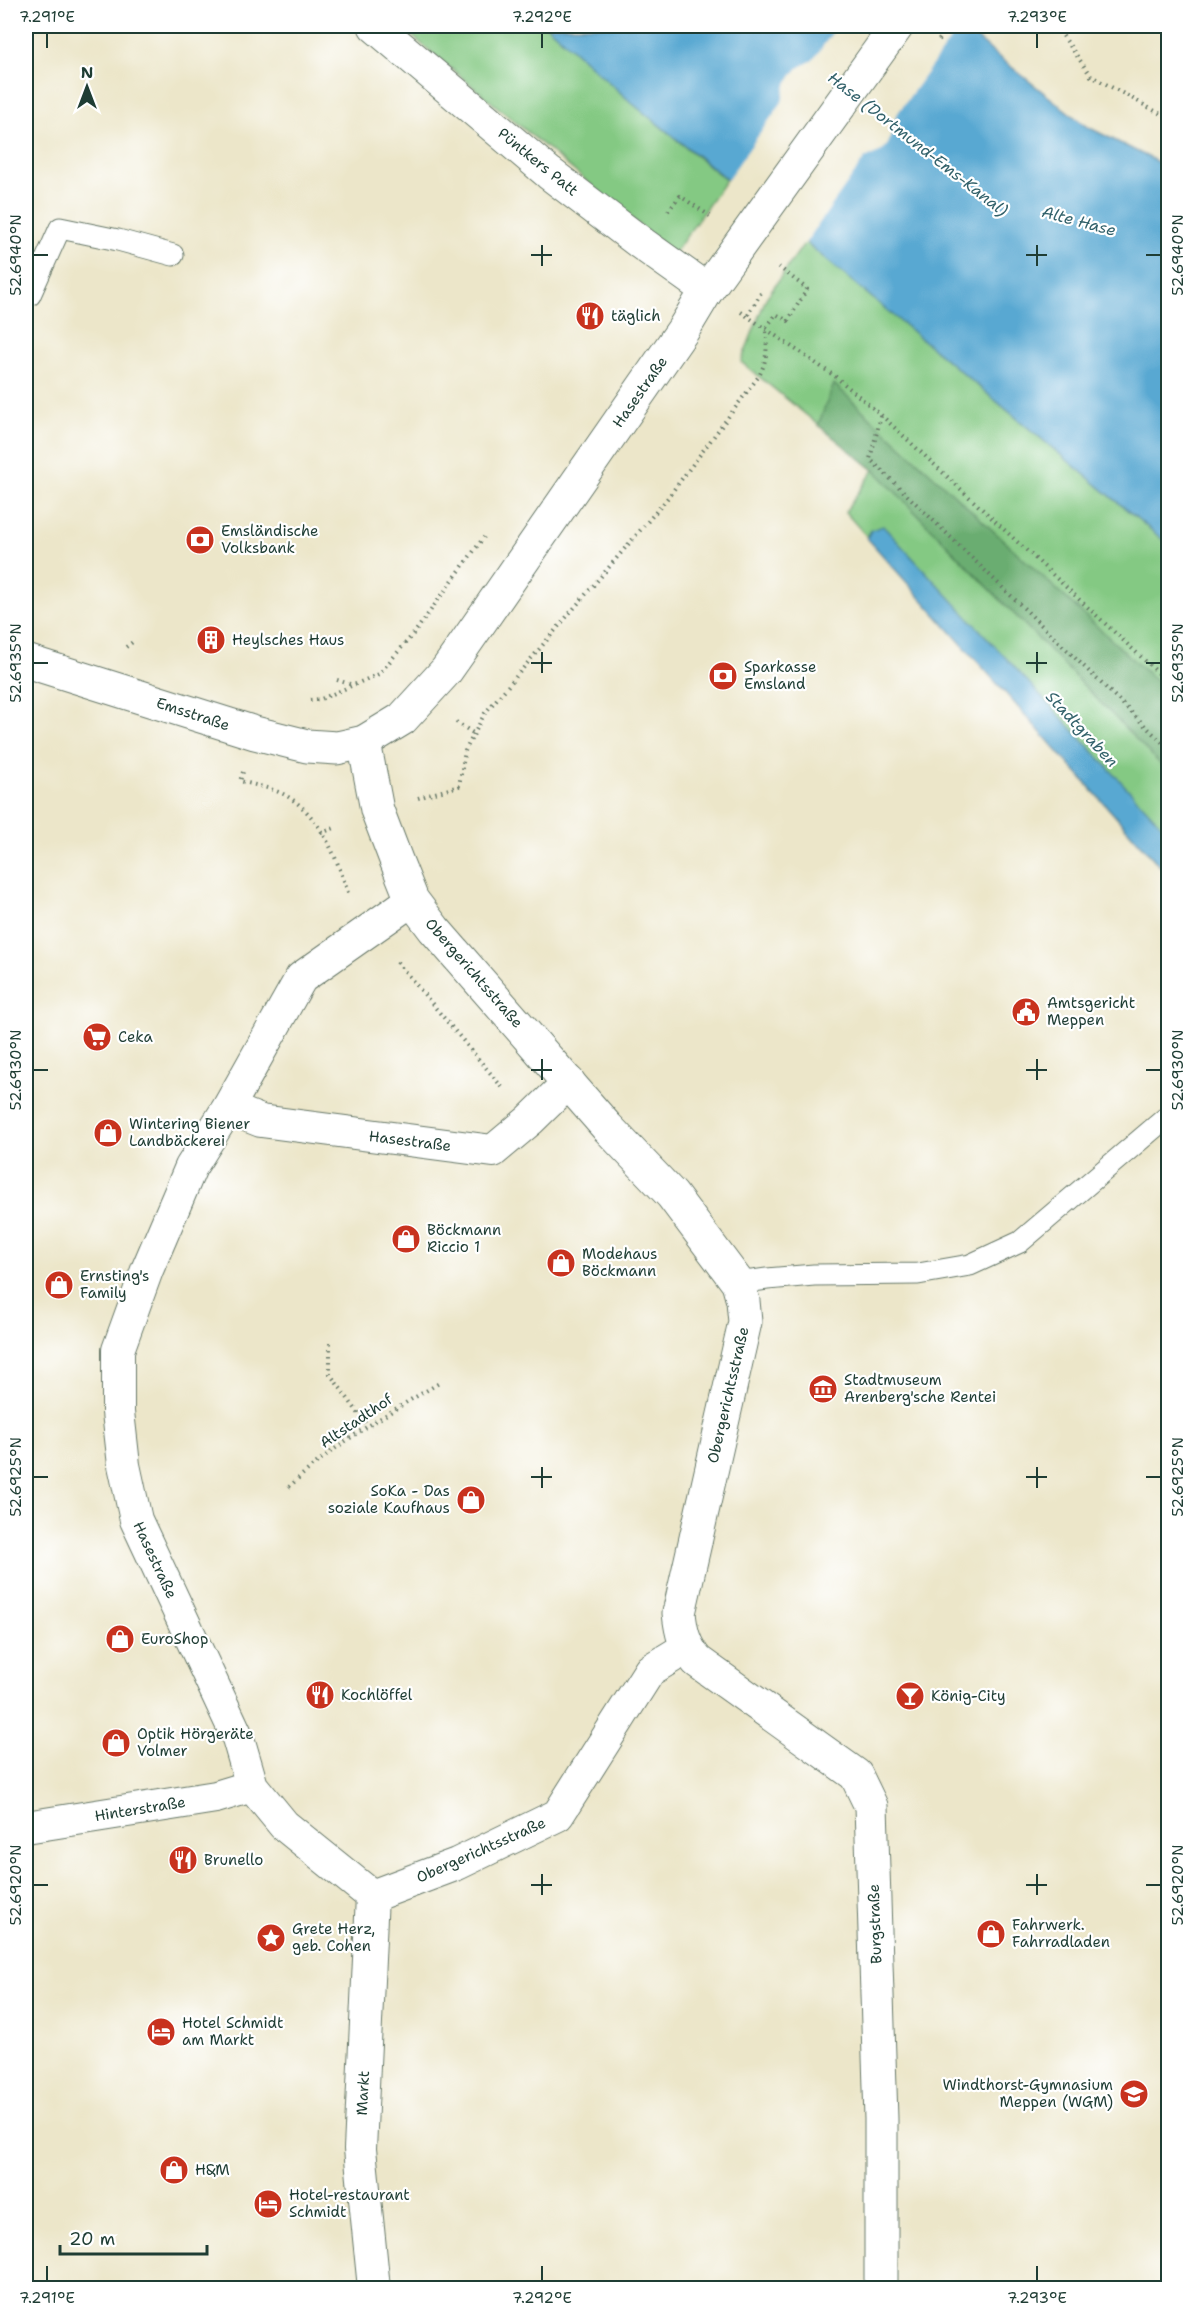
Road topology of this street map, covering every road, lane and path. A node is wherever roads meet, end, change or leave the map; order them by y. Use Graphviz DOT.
graph roads {
  1 [pos="375,26"];
  2 [pos="897,26"];
  3 [pos="1056,26"];
  4 [pos="1168,116"];
  5 [pos="702,211"];
  6 [pos="663,217"];
  7 [pos="173,255"];
  8 [pos="779,267"];
  9 [pos="767,283"];
  10 [pos="707,290"];
  11 [pos="26,293"];
  12 [pos="747,315"];
  13 [pos="782,339"];
  14 [pos="881,415"];
  15 [pos="484,537"];
  16 [pos="26,661"];
  17 [pos="337,680"];
  18 [pos="1168,682"];
  19 [pos="353,685"];
  20 [pos="301,701"];
  21 [pos="364,742"];
  22 [pos="1168,748"];
  23 [pos="377,810"];
  24 [pos="321,833"];
  25 [pos="412,900"];
  26 [pos="569,1082"];
  27 [pos="228,1108"];
  28 [pos="1168,1116"];
  29 [pos="738,1283"];
  30 [pos="330,1343"];
  31 [pos="441,1382"];
  32 [pos="367,1425"];
  33 [pos="289,1487"];
  34 [pos="686,1648"];
  35 [pos="252,1786"];
  36 [pos="26,1827"];
  37 [pos="372,1896"];
  38 [pos="374,2289"];
  39 [pos="881,2289"];
  1 -- 10 [label="street, Püntkers Patt"];
  2 -- 10 [label="street, Hasestraße"];
  3 -- 4 [label="path"];
  5 -- 6 [label="path"];
  7 -- 11 [label="lane"];
  8 -- 23 [label="path"];
  9 -- 12 [label="path"];
  10 -- 21 [label="street, Hasestraße"];
  13 -- 14 [label="path"];
  14 -- 18 [label="path"];
  14 -- 22 [label="path"];
  15 -- 19 [label="path"];
  16 -- 21 [label="street, Emsstraße"];
  17 -- 19 [label="path"];
  19 -- 20 [label="path"];
  21 -- 23 [label="street, Obergerichtsstraße"];
  23 -- 24 [label="path"];
  23 -- 25 [label="street, Obergerichtsstraße"];
  25 -- 26 [label="street, Obergerichtsstraße"];
  25 -- 27 [label="street, Hasestraße"];
  26 -- 27 [label="street, Hasestraße"];
  26 -- 29 [label="street, Obergerichtsstraße"];
  27 -- 35 [label="street, Hasestraße"];
  28 -- 29 [label="lane"];
  29 -- 34 [label="street, Obergerichtsstraße"];
  30 -- 32 [label="path"];
  31 -- 32 [label="path, Altstadthof"];
  32 -- 33 [label="path, Altstadthof"];
  34 -- 37 [label="street, Obergerichtsstraße"];
  34 -- 39 [label="street, Burgstraße"];
  35 -- 36 [label="street, Hinterstraße"];
  35 -- 37 [label="street, Hasestraße"];
  37 -- 38 [label="street, Markt"];
}
